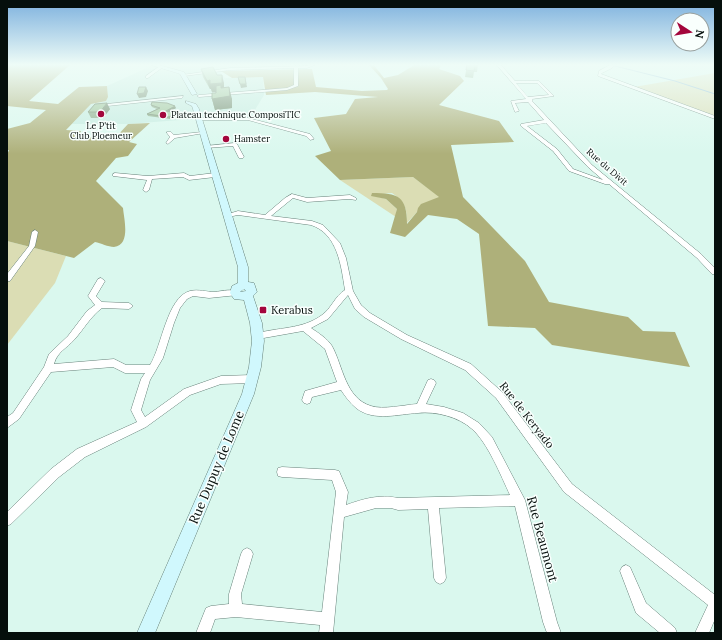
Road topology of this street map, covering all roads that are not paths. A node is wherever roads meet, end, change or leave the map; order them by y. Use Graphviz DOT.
graph roads {
  1 [pos="191,94"];
  2 [pos="236,94"];
  3 [pos="525,94"];
  4 [pos="549,94"];
  5 [pos="650,94"];
  6 [pos="192,98"];
  7 [pos="530,99"];
  8 [pos="98,106"];
  9 [pos="517,111"];
  10 [pos="715,118"];
  11 [pos="198,119"];
  12 [pos="547,121"];
  13 [pos="202,133"];
  14 [pos="312,139"];
  15 [pos="168,143"];
  16 [pos="206,147"];
  17 [pos="241,157"];
  18 [pos="184,168"];
  19 [pos="115,175"];
  20 [pos="184,175"];
  21 [pos="215,175"];
  22 [pos="150,178"];
  23 [pos="612,184"];
  24 [pos="146,190"];
  25 [pos="354,200"];
  26 [pos="228,217"];
  27 [pos="266,217"];
  28 [pos="35,232"];
  29 [pos="715,272"];
  30 [pos="7,278"];
  31 [pos="101,281"];
  32 [pos="246,290"];
  33 [pos="349,291"];
  34 [pos="235,293"];
  35 [pos="100,305"];
  36 [pos="129,306"];
  37 [pos="304,328"];
  38 [pos="258,336"];
  39 [pos="48,368"];
  40 [pos="152,369"];
  41 [pos="252,379"];
  42 [pos="431,384"];
  43 [pos="343,385"];
  44 [pos="307,400"];
  45 [pos="420,408"];
  46 [pos="7,423"];
  47 [pos="143,424"];
  48 [pos="282,472"];
  49 [pos="519,500"];
  50 [pos="433,502"];
  51 [pos="339,513"];
  52 [pos="7,520"];
  53 [pos="247,554"];
  54 [pos="626,571"];
  55 [pos="440,578"];
  56 [pos="715,604"];
  57 [pos="236,610"];
  58 [pos="327,620"];
  59 [pos="146,633"];
  60 [pos="203,633"];
  61 [pos="326,633"];
  62 [pos="554,633"];
  63 [pos="670,633"];
  64 [pos="702,633"];
  1 -- 6 [label="street, Rue Dupuy de Lome"];
  2 -- 6 [label="street"];
  3 -- 7 [label="street, Rue du Divit"];
  4 -- 7 [label="street"];
  5 -- 10 [label="street"];
  6 -- 8 [label="street"];
  6 -- 11 [label="street, Rue Dupuy de Lome"];
  7 -- 9 [label="street"];
  7 -- 12 [label="street, Rue du Divit"];
  11 -- 13 [label="street, Rue Dupuy de Lome"];
  11 -- 14 [label="street"];
  12 -- 23 [label="street, Rue du Divit"];
  12 -- 23 [label="street"];
  13 -- 15 [label="street"];
  13 -- 16 [label="street, Rue Dupuy de Lome"];
  16 -- 17 [label="street"];
  16 -- 21 [label="street, Rue Dupuy de Lome"];
  18 -- 20 [label="street"];
  19 -- 22 [label="street"];
  20 -- 21 [label="street"];
  20 -- 22 [label="street"];
  21 -- 26 [label="street, Rue Dupuy de Lome"];
  22 -- 24 [label="street"];
  23 -- 29 [label="street, Rue du Divit"];
  25 -- 27 [label="street"];
  26 -- 27 [label="street, Rue de Keryado"];
  26 -- 32 [label="street, Rue Dupuy de Lome"];
  27 -- 33 [label="street, Rue de Keryado"];
  28 -- 30 [label="street"];
  31 -- 35 [label="street"];
  32 -- 34 [label="street"];
  32 -- 38 [label="street, Rue Dupuy de Lome"];
  33 -- 37 [label="street"];
  33 -- 56 [label="street, Rue de Keryado"];
  34 -- 40 [label="street"];
  35 -- 36 [label="street"];
  35 -- 39 [label="street"];
  37 -- 38 [label="street"];
  37 -- 43 [label="street, Rue Beaumont"];
  38 -- 41 [label="street, Rue Dupuy de Lome"];
  39 -- 40 [label="street"];
  39 -- 46 [label="street"];
  40 -- 47 [label="street"];
  41 -- 47 [label="street"];
  41 -- 59 [label="street, Rue Dupuy de Lome"];
  42 -- 45 [label="street"];
  43 -- 44 [label="street"];
  43 -- 45 [label="street, Rue Beaumont"];
  45 -- 49 [label="street, Rue Beaumont"];
  47 -- 52 [label="street"];
  48 -- 51 [label="street"];
  49 -- 50 [label="street"];
  49 -- 62 [label="street, Rue Beaumont"];
  50 -- 51 [label="street"];
  50 -- 55 [label="street"];
  51 -- 58 [label="street"];
  53 -- 57 [label="street"];
  54 -- 63 [label="street"];
  56 -- 64 [label="street"];
  57 -- 58 [label="street"];
  57 -- 60 [label="street"];
  58 -- 61 [label="street"];
}
